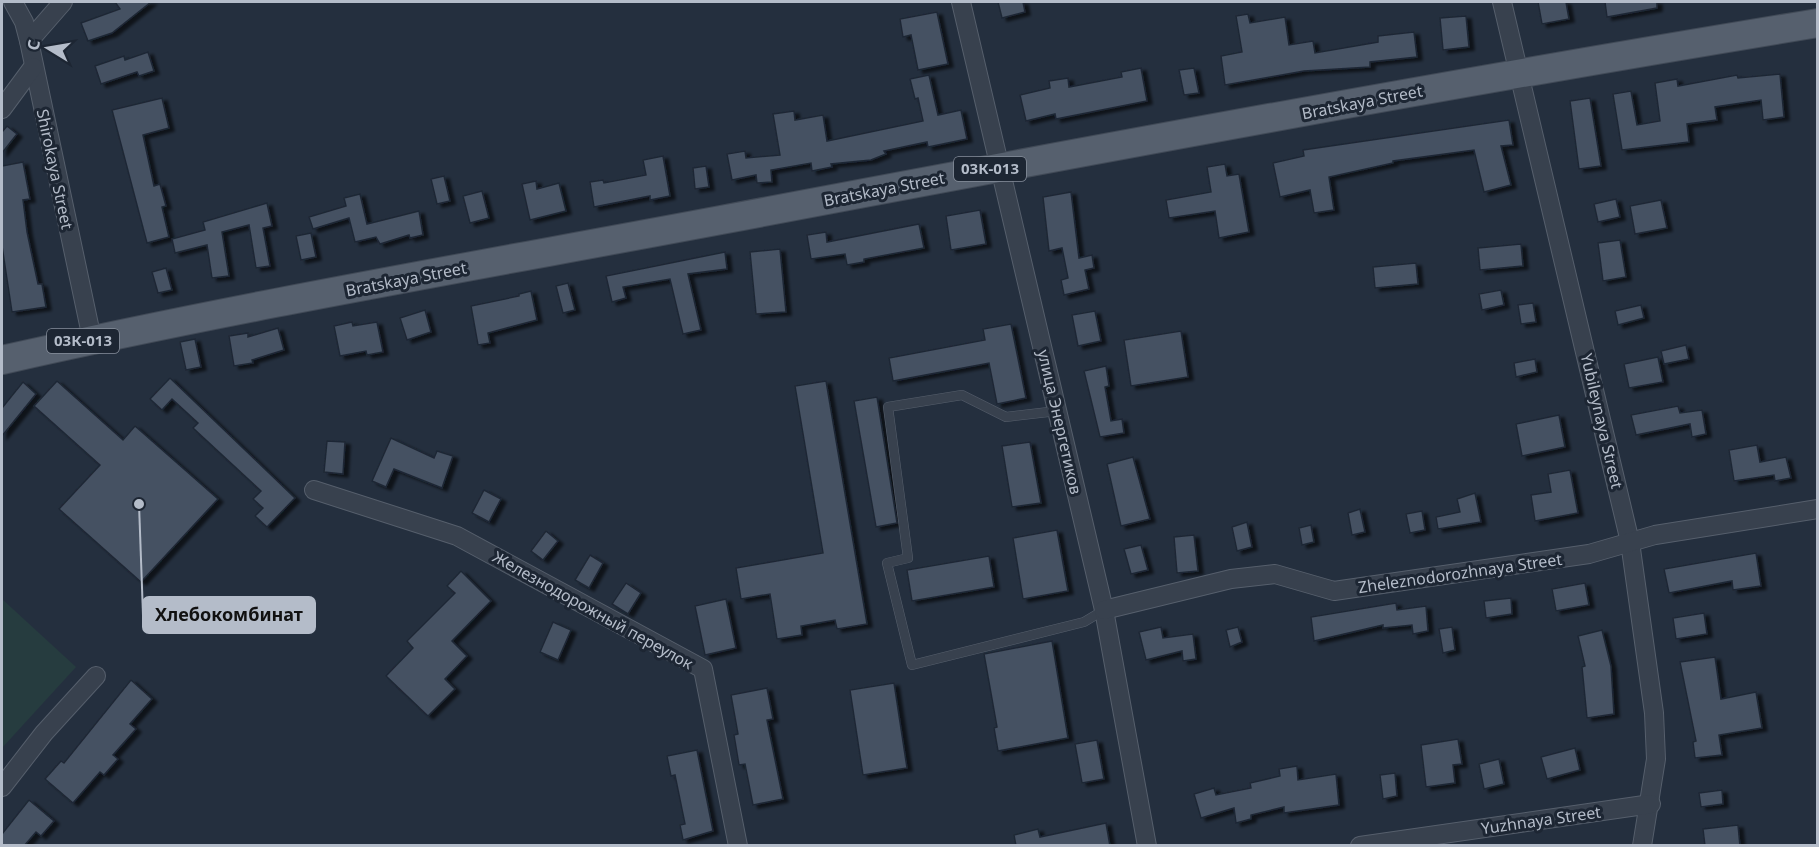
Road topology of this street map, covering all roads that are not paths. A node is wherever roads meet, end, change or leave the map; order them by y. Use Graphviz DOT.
graph roads {
  1 [pos="14,2"];
  2 [pos="63,2"];
  3 [pos="961,2"];
  4 [pos="1503,2"];
  5 [pos="1818,23"];
  6 [pos="29,41"];
  7 [pos="33,67"];
  8 [pos="1521,72"];
  9 [pos="2,109"];
  10 [pos="1000,167"];
  11 [pos="92,339"];
  12 [pos="2,360"];
  13 [pos="1057,411"];
  14 [pos="314,490"];
  15 [pos="1818,509"];
  16 [pos="1630,542"];
  17 [pos="1104,610"];
  18 [pos="96,676"];
  19 [pos="2,787"];
  20 [pos="1651,804"];
  21 [pos="738,846"];
  22 [pos="1147,846"];
  23 [pos="1360,846"];
  24 [pos="1642,846"];
  1 -- 6 [label="street, Shirokaya Street"];
  2 -- 6 [label="street"];
  3 -- 10 [label="street, улица Энергетиков"];
  4 -- 8 [label="street, Yubileynaya Street"];
  5 -- 8 [label="main road, Bratskaya Street / 03К-013"];
  6 -- 7 [label="street, Shirokaya Street"];
  7 -- 9 [label="street"];
  7 -- 11 [label="street, Shirokaya Street"];
  8 -- 10 [label="main road, Bratskaya Street / 03К-013"];
  8 -- 16 [label="street, Yubileynaya Street"];
  10 -- 11 [label="main road, Bratskaya Street / 03К-013"];
  10 -- 13 [label="street, улица Энергетиков"];
  11 -- 12 [label="main road, 03К-013"];
  13 -- 17 [label="street, улица Энергетиков"];
  13 -- 17 [label="lane"];
  14 -- 21 [label="street, Железнодорожный переулок"];
  15 -- 16 [label="street, Zheleznodorozhnaya Street"];
  16 -- 17 [label="street, Zheleznodorozhnaya Street"];
  16 -- 20 [label="street, Yubileynaya Street"];
  17 -- 22 [label="street, улица Энергетиков"];
  18 -- 19 [label="street"];
  20 -- 23 [label="street, Yuzhnaya Street"];
  20 -- 24 [label="street, Yubileynaya Street"];
}
